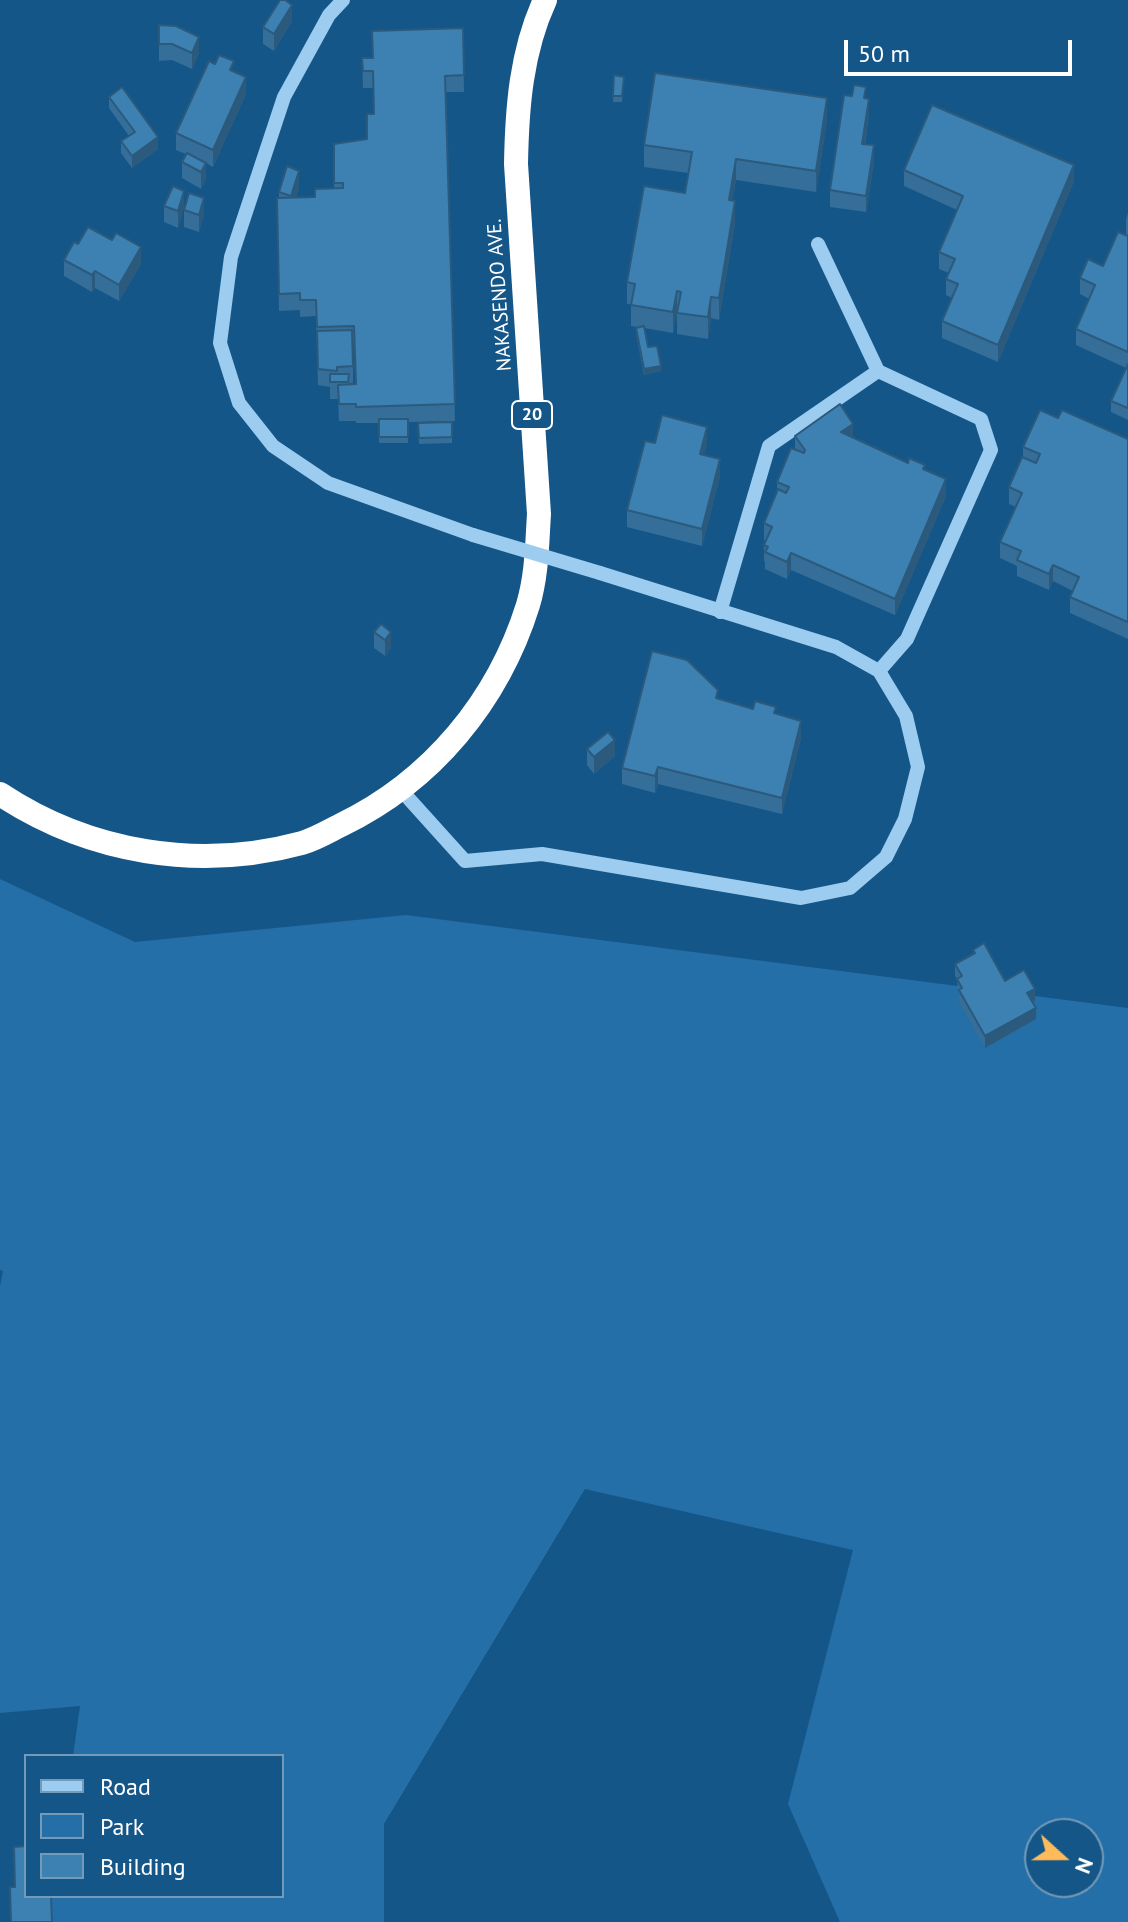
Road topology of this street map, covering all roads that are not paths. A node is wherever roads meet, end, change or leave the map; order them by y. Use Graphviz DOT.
graph roads {
  1 [pos="343,0"];
  2 [pos="545,0"];
  3 [pos="818,244"];
  4 [pos="878,371"];
  5 [pos="720,612"];
  6 [pos="879,671"];
  7 [pos="401,790"];
  8 [pos="0,794"];
  1 -- 5 [label="street, bridge"];
  2 -- 7 [label="highway, NAKASENDO AVE. / 20"];
  3 -- 4 [label="street"];
  4 -- 5 [label="street"];
  4 -- 6 [label="street"];
  5 -- 6 [label="street"];
  6 -- 7 [label="street"];
  7 -- 8 [label="highway, NAKASENDO AVE. / 20"];
}
